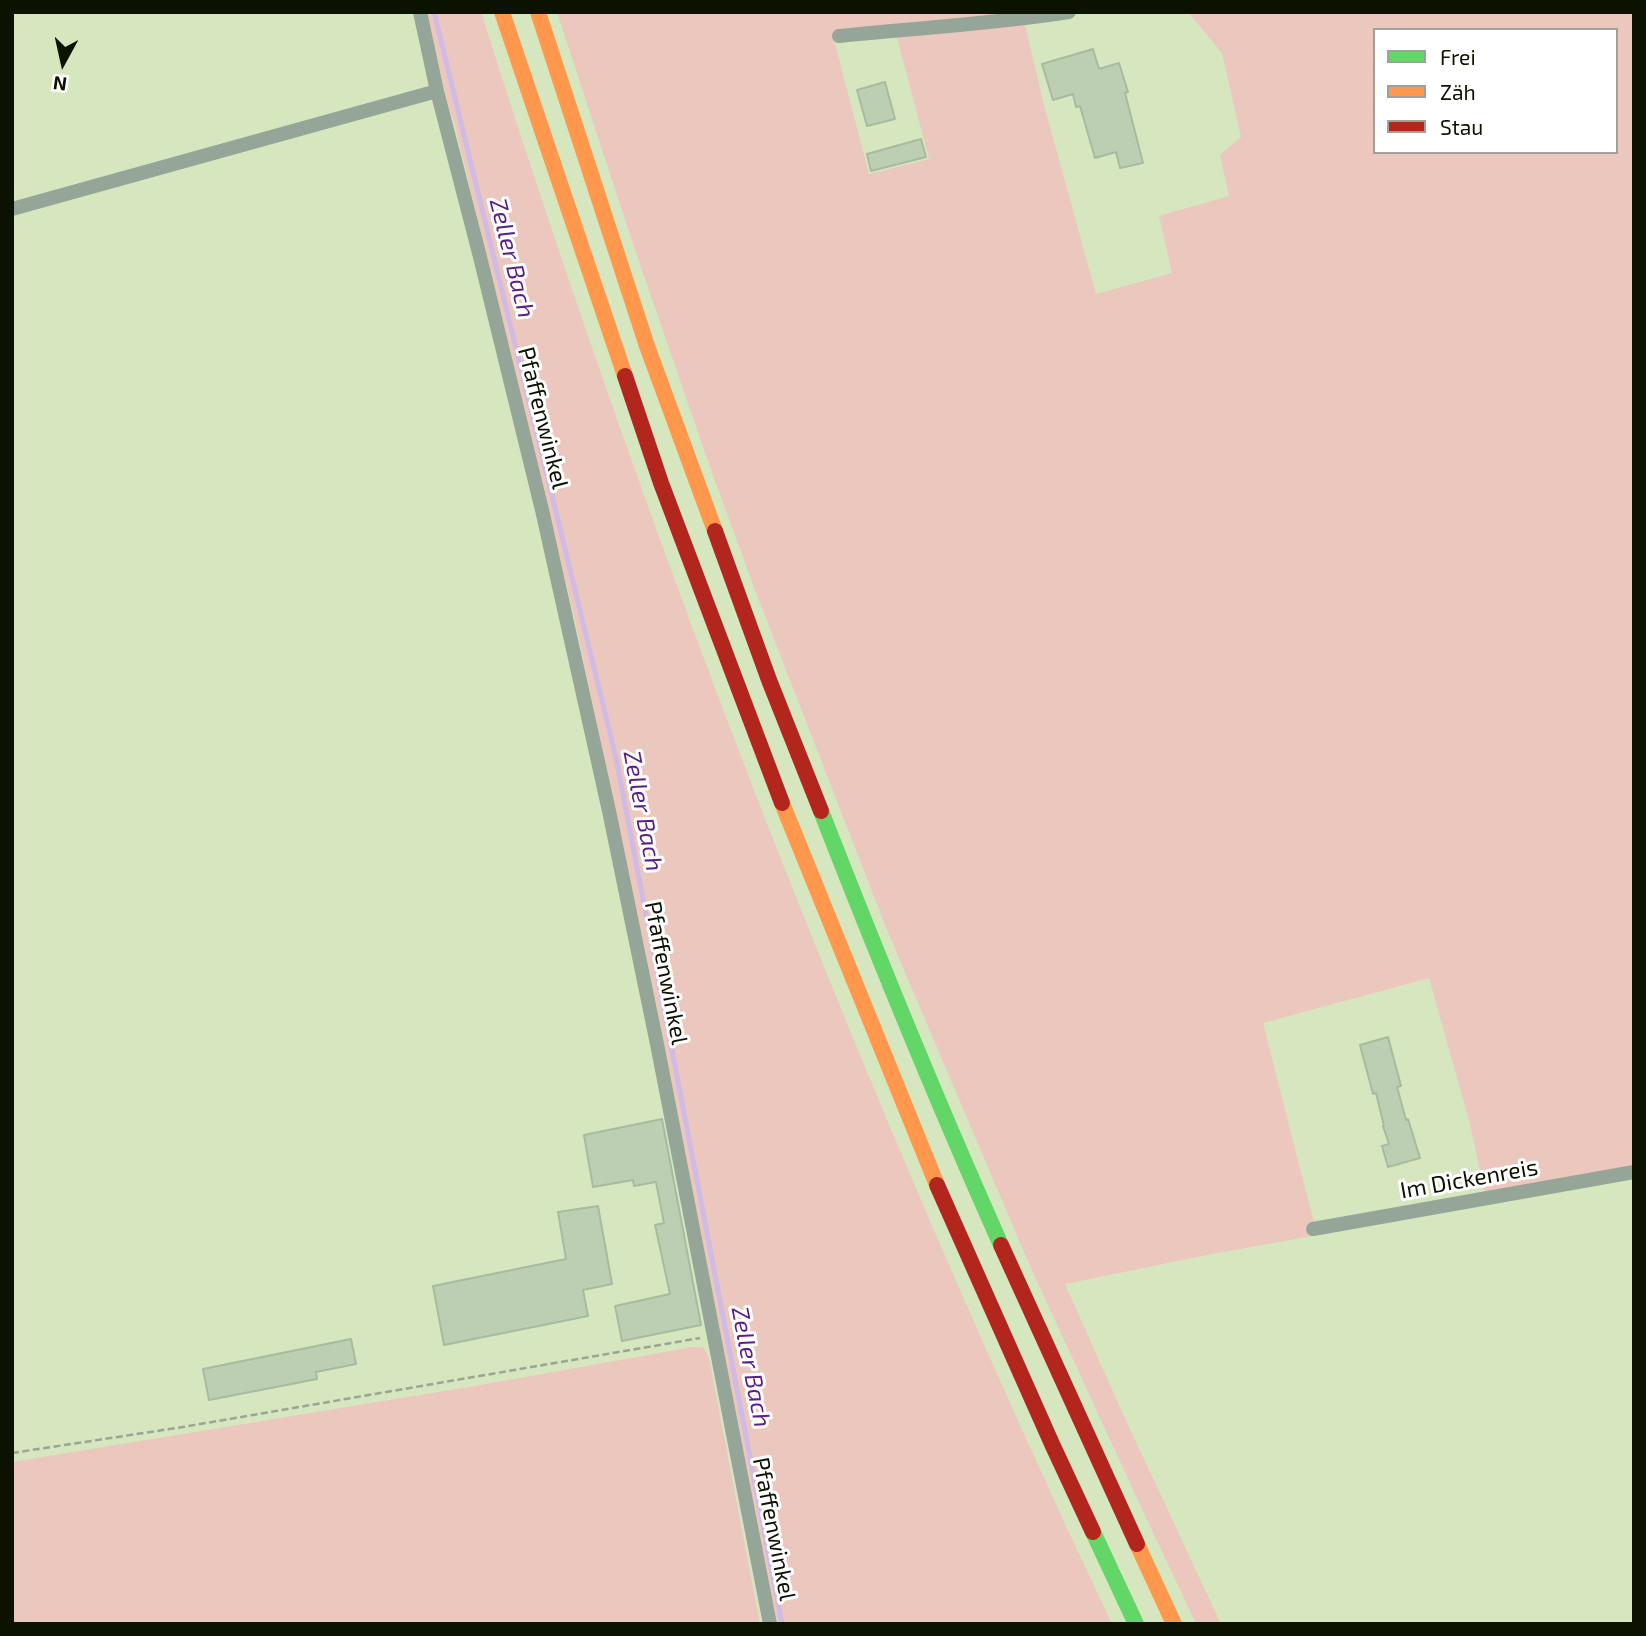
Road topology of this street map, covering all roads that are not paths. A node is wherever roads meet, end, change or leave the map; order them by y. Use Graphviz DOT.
graph roads {
  1 [pos="420,12"];
  2 [pos="502,12"];
  3 [pos="538,12"];
  4 [pos="1069,12"];
  5 [pos="839,36"];
  6 [pos="437,91"];
  7 [pos="12,209"];
  8 [pos="1634,1172"];
  9 [pos="1313,1229"];
  10 [pos="770,1624"];
  11 [pos="1136,1624"];
  12 [pos="1174,1624"];
  1 -- 6 [label="street, Pfaffenwinkel"];
  2 -- 11 [label="highway"];
  3 -- 12 [label="highway"];
  4 -- 5 [label="street"];
  6 -- 7 [label="street"];
  6 -- 10 [label="street, Pfaffenwinkel"];
  8 -- 9 [label="street, Im Dickenreis"];
}
